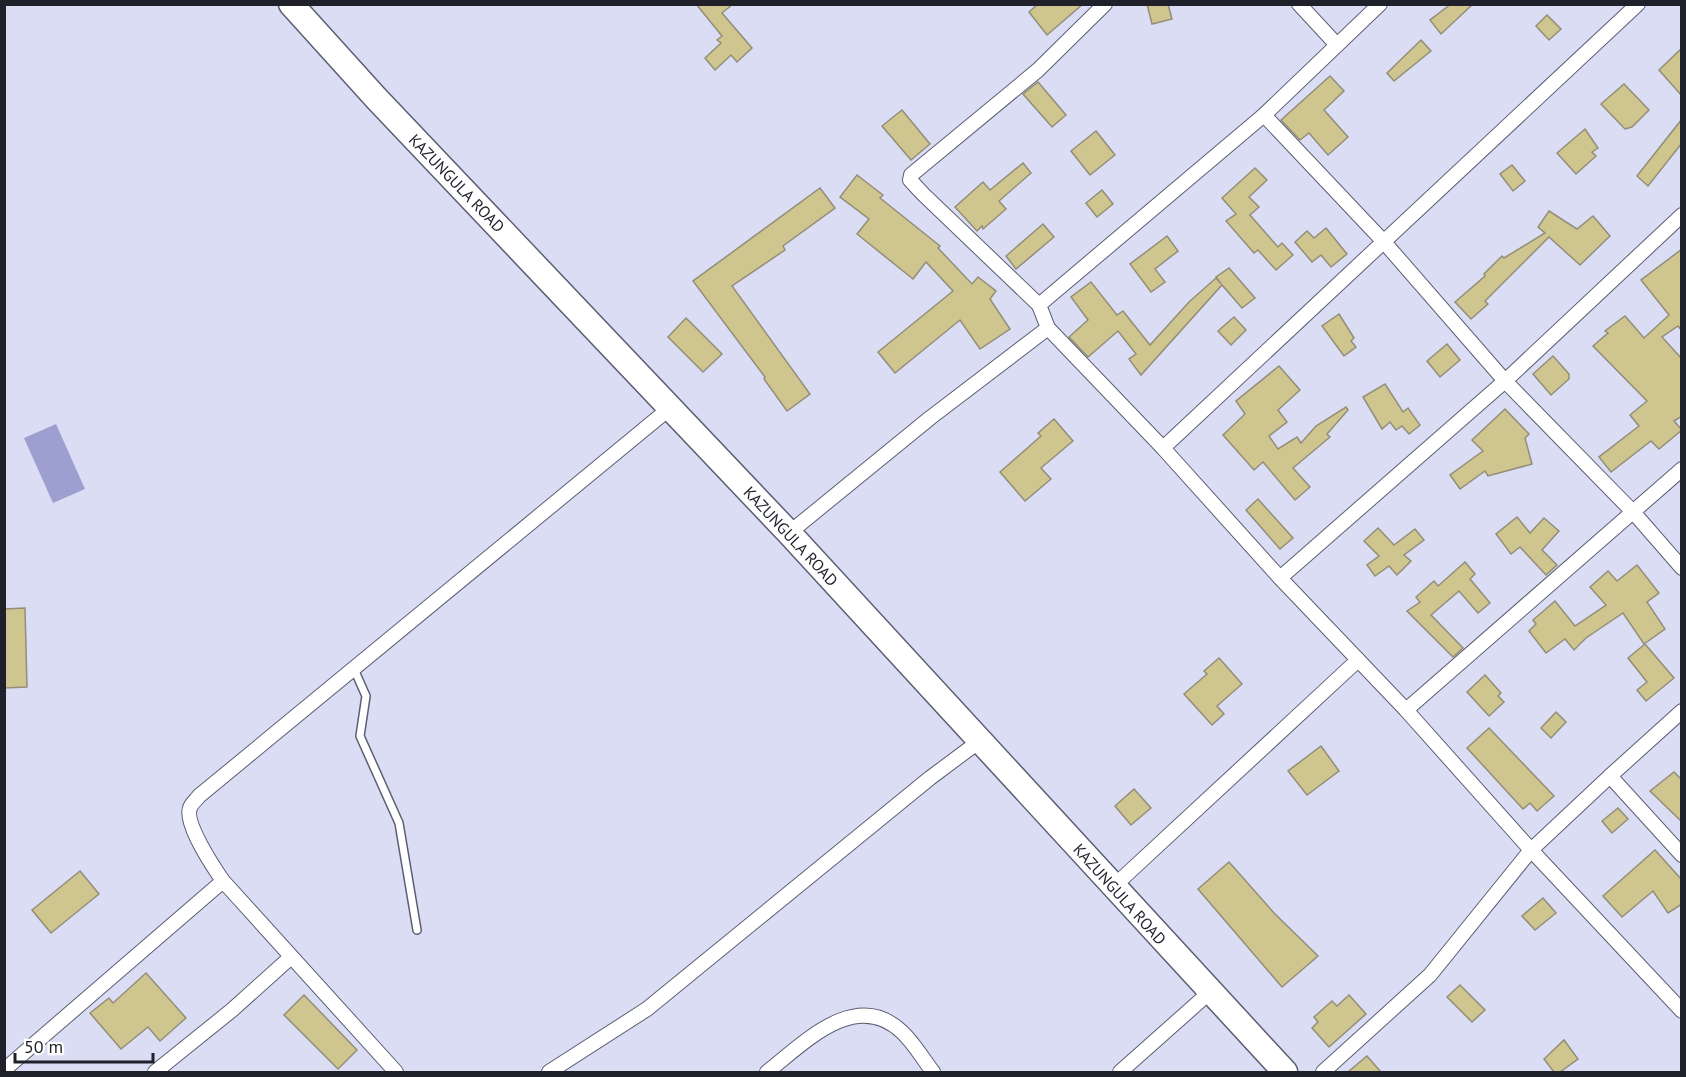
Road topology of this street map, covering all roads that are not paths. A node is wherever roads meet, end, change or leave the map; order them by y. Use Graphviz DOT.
graph roads {
  1 [pos="291,4"];
  2 [pos="1105,4"];
  3 [pos="1299,4"];
  4 [pos="1380,4"];
  5 [pos="1638,4"];
  6 [pos="1337,45"];
  7 [pos="1264,115"];
  8 [pos="1682,215"];
  9 [pos="1384,242"];
  10 [pos="1039,306"];
  11 [pos="1048,328"];
  12 [pos="1505,381"];
  13 [pos="670,408"];
  14 [pos="1163,448"];
  15 [pos="1682,469"];
  16 [pos="1634,513"];
  17 [pos="789,533"];
  18 [pos="1682,568"];
  19 [pos="1280,578"];
  20 [pos="1358,660"];
  21 [pos="354,669"];
  22 [pos="1406,710"];
  23 [pos="1682,711"];
  24 [pos="981,740"];
  25 [pos="1610,776"];
  26 [pos="1532,850"];
  27 [pos="1682,855"];
  28 [pos="223,881"];
  29 [pos="1113,887"];
  30 [pos="417,930"];
  31 [pos="291,957"];
  32 [pos="1210,992"];
  33 [pos="1682,1011"];
  34 [pos="4,1070"];
  35 [pos="155,1072"];
  36 [pos="396,1072"];
  37 [pos="549,1072"];
  38 [pos="767,1072"];
  39 [pos="933,1072"];
  40 [pos="1120,1072"];
  41 [pos="1285,1072"];
  42 [pos="1323,1072"];
  1 -- 13 [label="highway, KAZUNGULA ROAD"];
  2 -- 10 [label="street"];
  3 -- 6 [label="street"];
  4 -- 6 [label="street"];
  5 -- 9 [label="street"];
  6 -- 7 [label="street"];
  7 -- 9 [label="street"];
  7 -- 10 [label="street"];
  8 -- 12 [label="street"];
  9 -- 12 [label="street"];
  9 -- 14 [label="street"];
  10 -- 11 [label="street"];
  11 -- 14 [label="street"];
  11 -- 17 [label="street"];
  12 -- 16 [label="street"];
  12 -- 19 [label="street"];
  13 -- 17 [label="highway, KAZUNGULA ROAD"];
  13 -- 21 [label="street"];
  14 -- 19 [label="street"];
  15 -- 16 [label="street"];
  16 -- 18 [label="street"];
  16 -- 22 [label="street"];
  17 -- 24 [label="highway, KAZUNGULA ROAD"];
  19 -- 20 [label="street"];
  20 -- 22 [label="street"];
  20 -- 29 [label="street"];
  21 -- 28 [label="street"];
  21 -- 30 [label="lane"];
  22 -- 26 [label="street"];
  23 -- 25 [label="street"];
  24 -- 29 [label="highway, KAZUNGULA ROAD"];
  24 -- 37 [label="street"];
  25 -- 26 [label="street"];
  25 -- 27 [label="street"];
  26 -- 33 [label="street"];
  26 -- 42 [label="street"];
  28 -- 31 [label="street"];
  28 -- 34 [label="street"];
  29 -- 32 [label="highway, KAZUNGULA ROAD"];
  31 -- 35 [label="street"];
  31 -- 36 [label="street"];
  32 -- 40 [label="street"];
  32 -- 41 [label="highway, KAZUNGULA ROAD"];
  38 -- 39 [label="street"];
}
